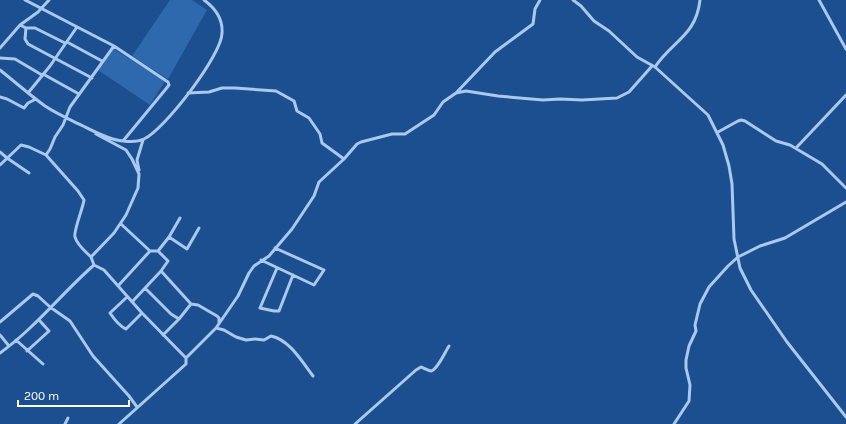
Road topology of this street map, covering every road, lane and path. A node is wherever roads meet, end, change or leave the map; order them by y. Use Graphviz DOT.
graph roads {
  1 [pos="24,0"];
  2 [pos="49,0"];
  3 [pos="204,0"];
  4 [pos="540,0"];
  5 [pos="572,0"];
  6 [pos="700,0"];
  7 [pos="820,0"];
  8 [pos="42,8"];
  9 [pos="20,25"];
  10 [pos="77,27"];
  11 [pos="26,28"];
  12 [pos="66,42"];
  13 [pos="114,46"];
  14 [pos="0,48"];
  15 [pos="846,49"];
  16 [pos="0,58"];
  17 [pos="55,59"];
  18 [pos="102,61"];
  19 [pos="653,67"];
  20 [pos="0,70"];
  21 [pos="43,75"];
  22 [pos="92,78"];
  23 [pos="28,93"];
  24 [pos="188,93"];
  25 [pos="456,93"];
  26 [pos="80,94"];
  27 [pos="846,95"];
  28 [pos="0,97"];
  29 [pos="36,99"];
  30 [pos="66,117"];
  31 [pos="93,131"];
  32 [pos="718,132"];
  33 [pos="143,140"];
  34 [pos="123,141"];
  35 [pos="796,148"];
  36 [pos="0,152"];
  37 [pos="46,155"];
  38 [pos="7,158"];
  39 [pos="344,159"];
  40 [pos="0,165"];
  41 [pos="29,173"];
  42 [pos="139,174"];
  43 [pos="846,188"];
  44 [pos="846,202"];
  45 [pos="180,218"];
  46 [pos="120,224"];
  47 [pos="199,228"];
  48 [pos="169,237"];
  49 [pos="274,248"];
  50 [pos="150,251"];
  51 [pos="158,252"];
  52 [pos="91,258"];
  53 [pos="738,258"];
  54 [pos="261,260"];
  55 [pos="94,265"];
  56 [pos="277,268"];
  57 [pos="160,271"];
  58 [pos="293,275"];
  59 [pos="118,286"];
  60 [pos="145,288"];
  61 [pos="127,297"];
  62 [pos="132,302"];
  63 [pos="191,304"];
  64 [pos="50,307"];
  65 [pos="142,313"];
  66 [pos="179,319"];
  67 [pos="39,320"];
  68 [pos="0,322"];
  69 [pos="219,322"];
  70 [pos="216,328"];
  71 [pos="0,335"];
  72 [pos="163,335"];
  73 [pos="16,340"];
  74 [pos="10,346"];
  75 [pos="449,346"];
  76 [pos="27,351"];
  77 [pos="0,353"];
  78 [pos="186,358"];
  79 [pos="44,364"];
  80 [pos="313,376"];
  81 [pos="137,407"];
  82 [pos="846,416"];
  83 [pos="68,418"];
  84 [pos="65,424"];
  85 [pos="119,424"];
  86 [pos="355,424"];
  87 [pos="674,424"];
  1 -- 8 [label="street"];
  2 -- 8 [label="street"];
  3 -- 24 [label="street"];
  4 -- 25 [label="street"];
  5 -- 19 [label="street"];
  6 -- 19 [label="street"];
  7 -- 15 [label="street"];
  8 -- 9 [label="street"];
  8 -- 10 [label="street"];
  9 -- 11 [label="street"];
  9 -- 14 [label="street"];
  10 -- 12 [label="street"];
  10 -- 13 [label="street"];
  11 -- 12 [label="street"];
  11 -- 17 [label="street"];
  12 -- 17 [label="street"];
  12 -- 18 [label="street"];
  13 -- 18 [label="street"];
  13 -- 34 [label="street"];
  16 -- 21 [label="street"];
  17 -- 21 [label="street"];
  17 -- 22 [label="street"];
  18 -- 22 [label="street"];
  19 -- 25 [label="street"];
  19 -- 32 [label="street"];
  20 -- 23 [label="street"];
  21 -- 23 [label="street"];
  21 -- 26 [label="street"];
  22 -- 26 [label="street"];
  23 -- 29 [label="street"];
  24 -- 33 [label="street"];
  24 -- 39 [label="street"];
  25 -- 39 [label="street"];
  26 -- 30 [label="street"];
  27 -- 35 [label="street"];
  28 -- 29 [label="street"];
  29 -- 30 [label="street"];
  30 -- 31 [label="street"];
  30 -- 37 [label="street"];
  31 -- 34 [label="street"];
  31 -- 42 [label="street"];
  32 -- 35 [label="street"];
  32 -- 53 [label="street"];
  33 -- 34 [label="street"];
  33 -- 42 [label="street"];
  35 -- 43 [label="street"];
  36 -- 38 [label="street"];
  37 -- 38 [label="street"];
  37 -- 52 [label="street"];
  38 -- 40 [label="street"];
  38 -- 41 [label="street"];
  39 -- 49 [label="street"];
  42 -- 46 [label="street"];
  44 -- 53 [label="street"];
  45 -- 48 [label="street"];
  46 -- 50 [label="street"];
  46 -- 52 [label="street"];
  47 -- 48 [label="street"];
  48 -- 51 [label="street"];
  49 -- 54 [label="street"];
  49 -- 58 [label="street"];
  50 -- 51 [label="street"];
  50 -- 59 [label="street"];
  51 -- 57 [label="street"];
  52 -- 55 [label="street"];
  53 -- 82 [label="street"];
  53 -- 87 [label="street"];
  54 -- 56 [label="street"];
  54 -- 69 [label="street"];
  55 -- 59 [label="street"];
  55 -- 64 [label="street"];
  56 -- 58 [label="street"];
  56 -- 58 [label="street"];
  57 -- 60 [label="street"];
  57 -- 63 [label="street"];
  59 -- 61 [label="street"];
  60 -- 62 [label="street"];
  60 -- 66 [label="street"];
  61 -- 62 [label="street"];
  61 -- 65 [label="street"];
  62 -- 65 [label="street"];
  63 -- 66 [label="street"];
  63 -- 69 [label="street"];
  64 -- 67 [label="street"];
  64 -- 68 [label="street"];
  64 -- 81 [label="street"];
  65 -- 72 [label="street"];
  66 -- 72 [label="street"];
  67 -- 73 [label="street"];
  67 -- 76 [label="street"];
  69 -- 70 [label="street"];
  70 -- 78 [label="street"];
  70 -- 80 [label="street"];
  71 -- 74 [label="street"];
  72 -- 78 [label="street"];
  73 -- 74 [label="street"];
  73 -- 76 [label="street"];
  74 -- 77 [label="street"];
  75 -- 86 [label="street"];
  76 -- 79 [label="street"];
  78 -- 81 [label="street"];
  81 -- 85 [label="street"];
  83 -- 84 [label="street"];
}
